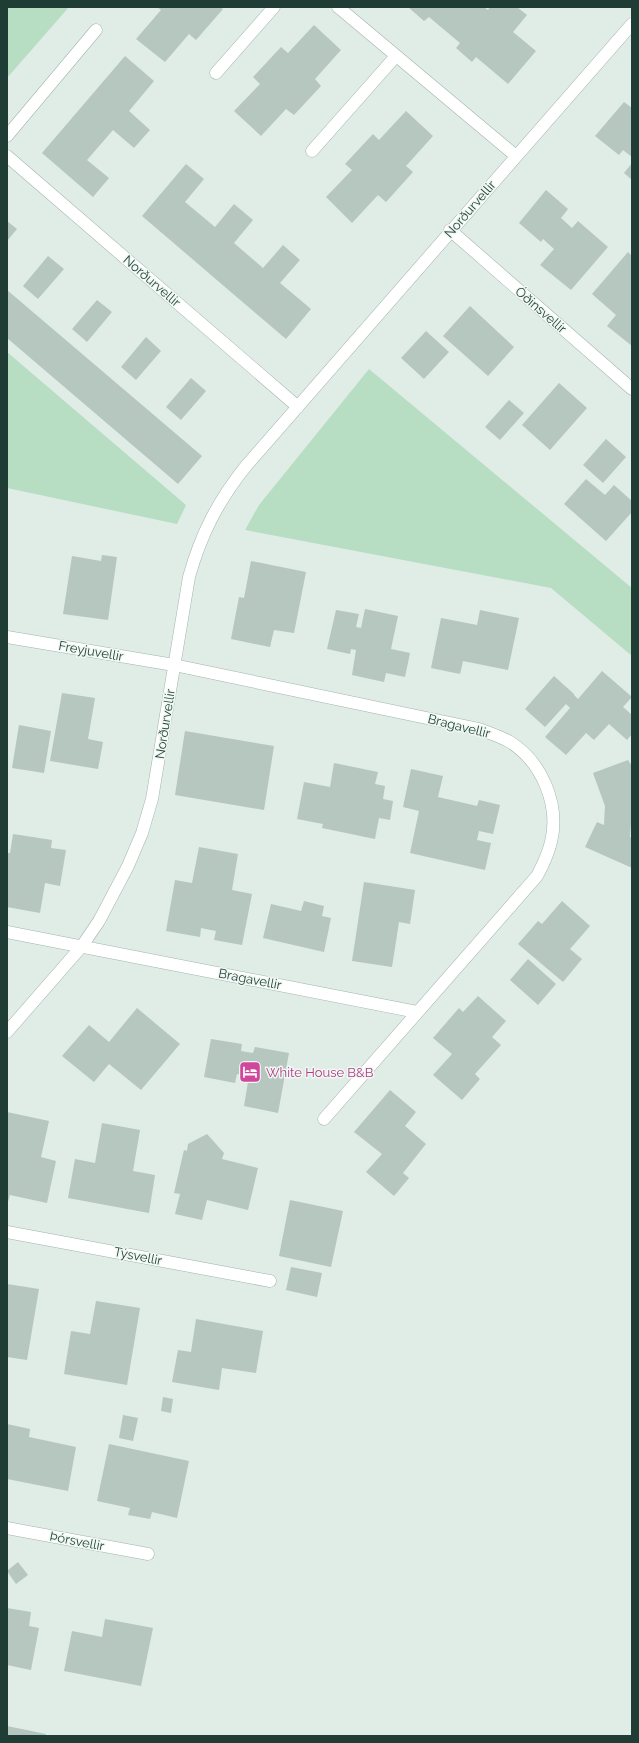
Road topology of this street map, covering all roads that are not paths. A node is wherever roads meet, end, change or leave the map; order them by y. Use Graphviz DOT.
graph roads {
  1 [pos="274,7"];
  2 [pos="338,7"];
  3 [pos="632,24"];
  4 [pos="96,30"];
  5 [pos="396,56"];
  6 [pos="216,73"];
  7 [pos="7,136"];
  8 [pos="312,151"];
  9 [pos="7,156"];
  10 [pos="516,156"];
  11 [pos="450,230"];
  12 [pos="632,389"];
  13 [pos="298,407"];
  14 [pos="7,637"];
  15 [pos="174,665"];
  16 [pos="7,932"];
  17 [pos="82,946"];
  18 [pos="417,1012"];
  19 [pos="7,1032"];
  20 [pos="324,1119"];
  21 [pos="7,1232"];
  22 [pos="270,1281"];
  23 [pos="7,1528"];
  24 [pos="148,1554"];
  1 -- 6 [label="street"];
  2 -- 5 [label="street"];
  3 -- 10 [label="street, Norðurvellir"];
  4 -- 7 [label="street"];
  5 -- 8 [label="street"];
  5 -- 10 [label="street"];
  9 -- 13 [label="street, Norðurvellir"];
  10 -- 11 [label="street, Norðurvellir"];
  11 -- 12 [label="street, Óðinsvellir"];
  11 -- 13 [label="street, Norðurvellir"];
  13 -- 15 [label="street, Norðurvellir"];
  14 -- 15 [label="street, Freyjuvellir"];
  15 -- 17 [label="street, Norðurvellir"];
  15 -- 18 [label="street, Bragavellir"];
  16 -- 17 [label="street"];
  17 -- 18 [label="street, Bragavellir"];
  17 -- 19 [label="street, Norðurvellir"];
  18 -- 20 [label="street, Bragavellir"];
  21 -- 22 [label="street, Týsvellir"];
  23 -- 24 [label="street, Þórsvellir"];
}
